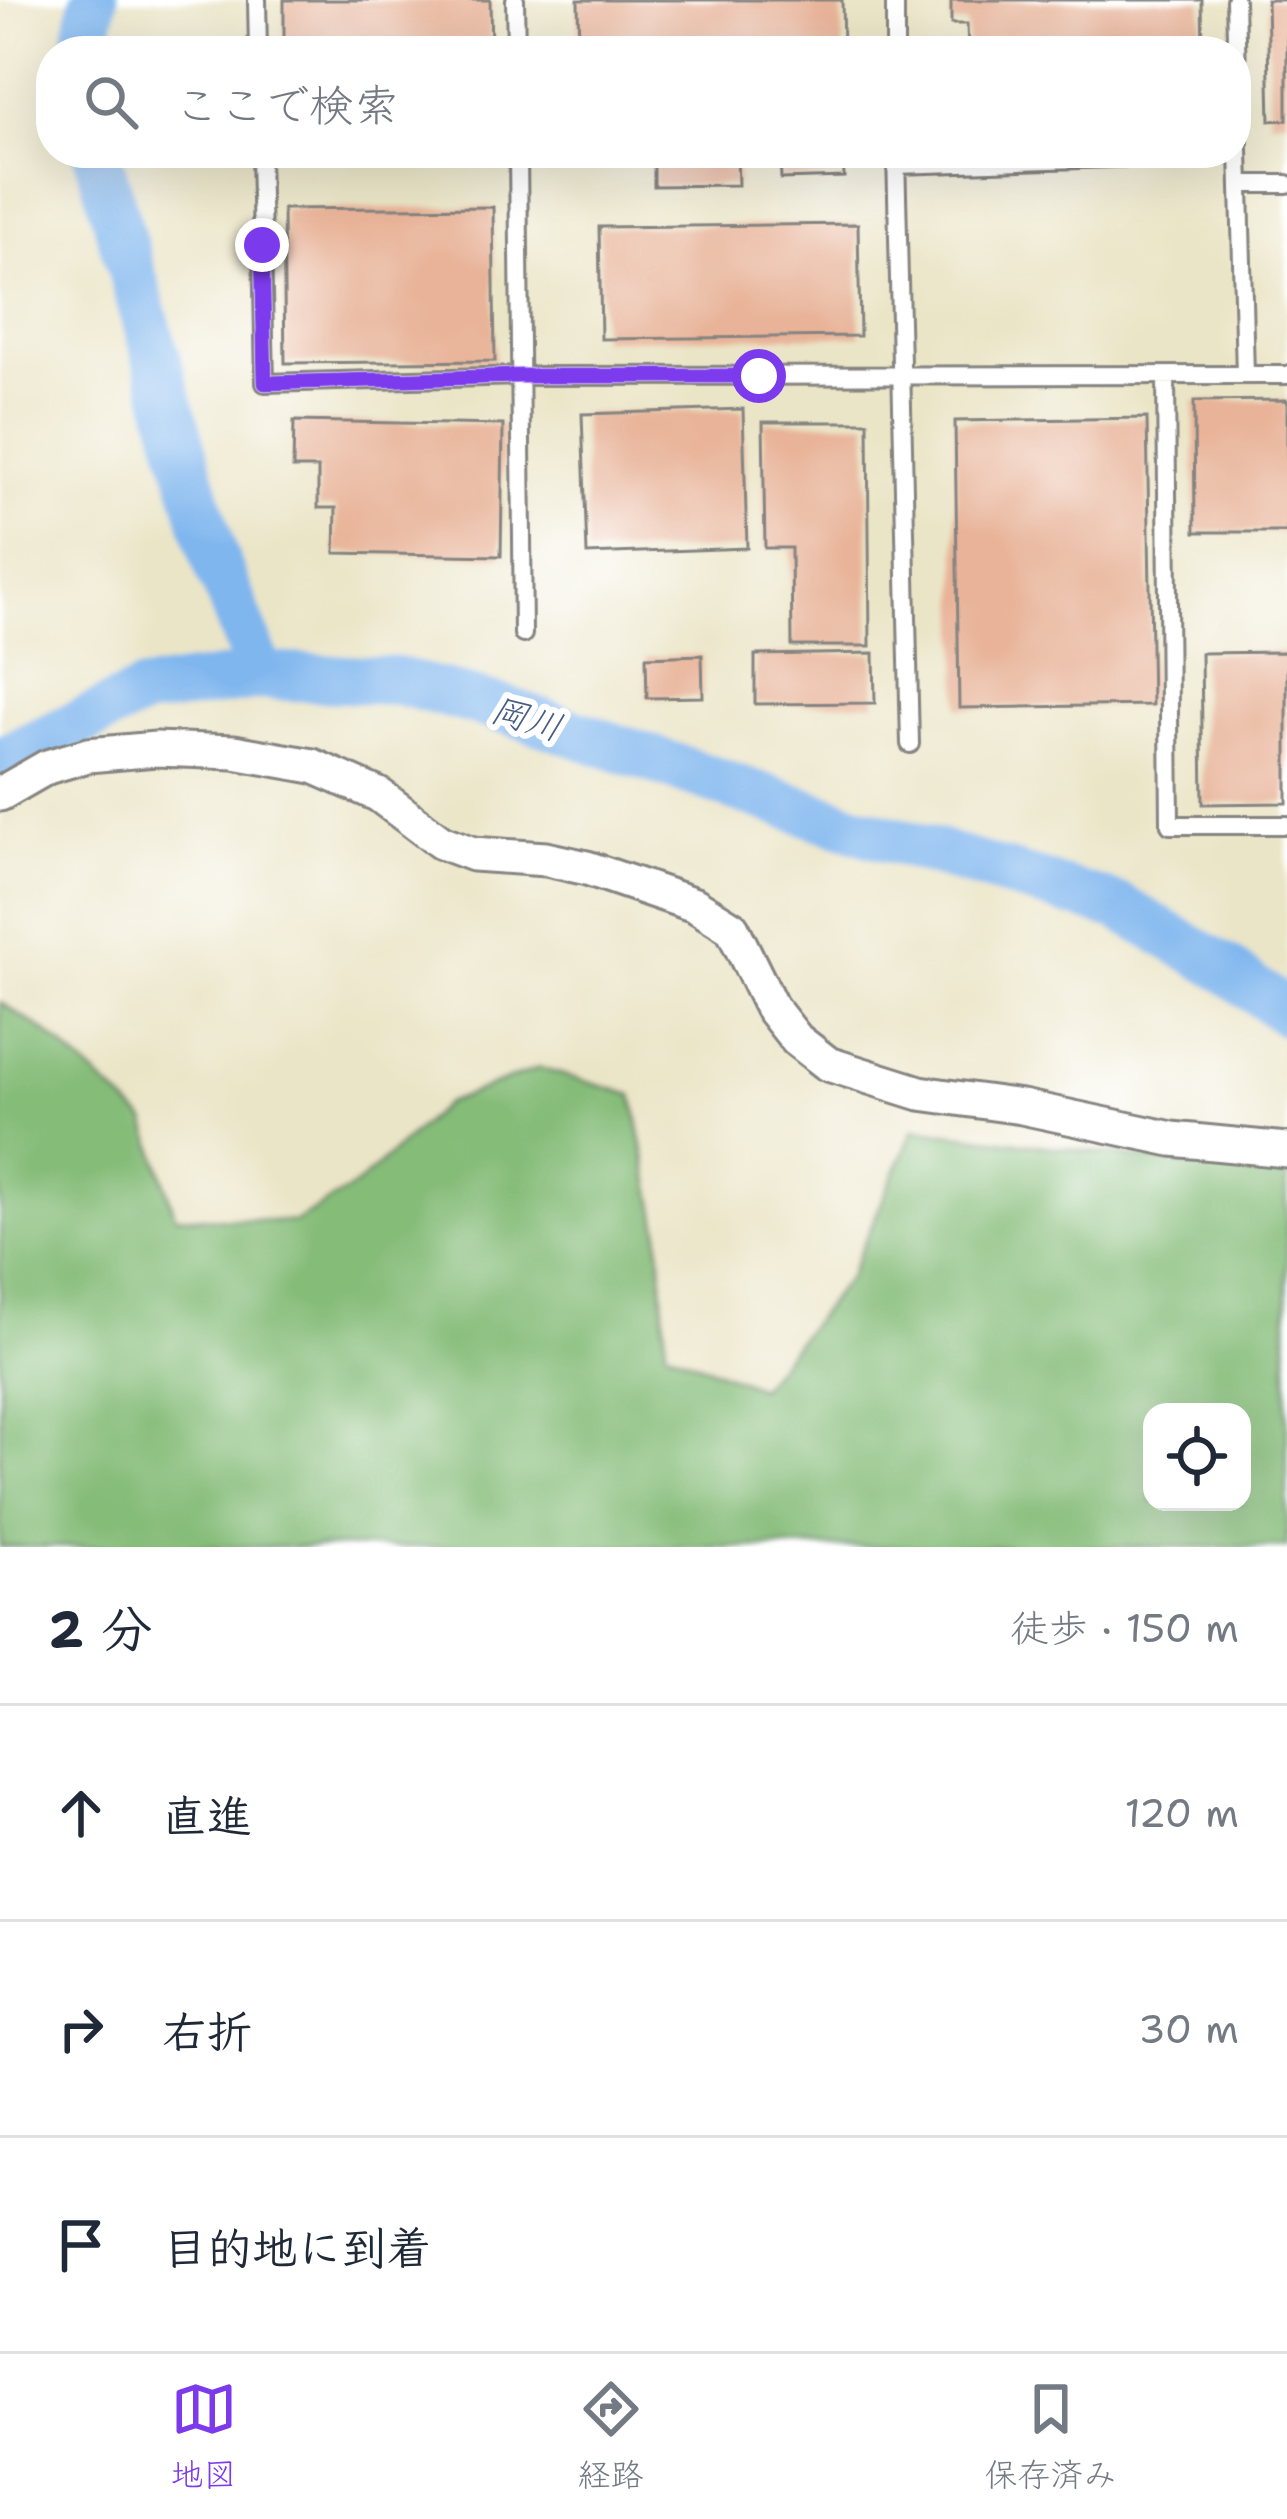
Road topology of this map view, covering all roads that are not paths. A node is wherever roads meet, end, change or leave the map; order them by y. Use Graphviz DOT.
graph roads {
  1 [pos="257,0"];
  2 [pos="515,0"];
  3 [pos="895,0"];
  4 [pos="1234,0"];
  5 [pos="258,36"];
  6 [pos="516,36"];
  7 [pos="896,36"];
  8 [pos="1235,36"];
  9 [pos="260,168"];
  10 [pos="518,168"];
  11 [pos="896,168"];
  12 [pos="1239,168"];
  13 [pos="1240,184"];
  14 [pos="1287,184"];
  15 [pos="1287,375"];
  16 [pos="521,376"];
  17 [pos="902,376"];
  18 [pos="1245,376"];
  19 [pos="1166,377"];
  20 [pos="523,634"];
  21 [pos="910,744"];
  22 [pos="0,794"];
  23 [pos="1287,825"];
  24 [pos="1287,1150"];
  1 -- 5 [label="lane"];
  2 -- 6 [label="lane"];
  3 -- 7 [label="lane"];
  4 -- 8 [label="lane"];
  9 -- 16 [label="lane"];
  10 -- 16 [label="lane"];
  11 -- 17 [label="lane"];
  12 -- 13 [label="lane"];
  13 -- 14 [label="lane"];
  13 -- 18 [label="lane"];
  15 -- 18 [label="lane"];
  16 -- 17 [label="lane"];
  16 -- 20 [label="lane"];
  17 -- 19 [label="lane"];
  17 -- 21 [label="lane"];
  18 -- 19 [label="lane"];
  19 -- 23 [label="lane"];
  22 -- 24 [label="street"];
}
